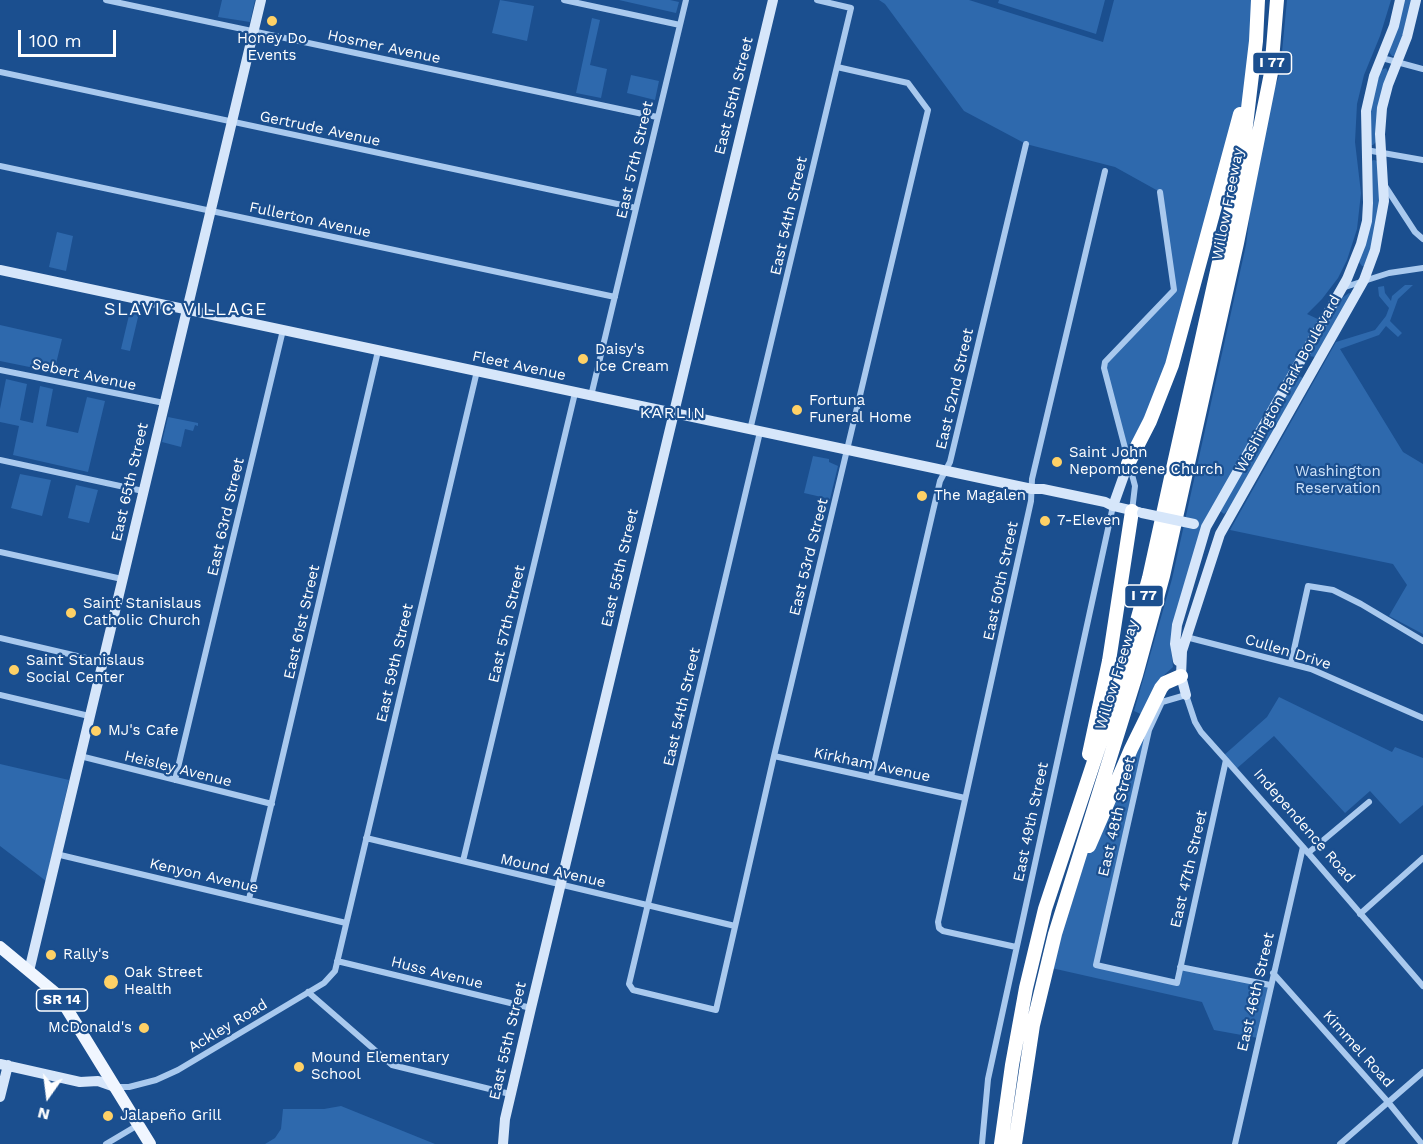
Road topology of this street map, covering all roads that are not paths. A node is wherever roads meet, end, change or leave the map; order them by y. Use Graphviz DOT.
graph roads {
  1 [pos="106,0"];
  2 [pos="261,0"];
  3 [pos="564,0"];
  4 [pos="686,0"];
  5 [pos="773,0"];
  6 [pos="818,0"];
  7 [pos="1258,0"];
  8 [pos="1277,0"];
  9 [pos="1400,0"];
  10 [pos="1416,0"];
  11 [pos="680,25"];
  12 [pos="254,31"];
  13 [pos="1256,41"];
  14 [pos="1382,58"];
  15 [pos="1397,63"];
  16 [pos="837,67"];
  17 [pos="1423,69"];
  18 [pos="0,72"];
  19 [pos="657,117"];
  20 [pos="232,122"];
  21 [pos="1026,144"];
  22 [pos="1366,150"];
  23 [pos="1382,152"];
  24 [pos="1423,160"];
  25 [pos="0,166"];
  26 [pos="1105,171"];
  27 [pos="1384,183"];
  28 [pos="1160,192"];
  29 [pos="636,208"];
  30 [pos="210,211"];
  31 [pos="1423,239"];
  32 [pos="1423,268"];
  33 [pos="0,270"];
  34 [pos="1364,280"];
  35 [pos="1341,288"];
  36 [pos="615,297"];
  37 [pos="187,310"];
  38 [pos="283,330"];
  39 [pos="378,351"];
  40 [pos="0,370"];
  41 [pos="477,372"];
  42 [pos="575,393"];
  43 [pos="591,396"];
  44 [pos="164,404"];
  45 [pos="673,413"];
  46 [pos="755,431"];
  47 [pos="848,450"];
  48 [pos="0,460"];
  49 [pos="1128,464"];
  50 [pos="945,471"];
  51 [pos="1032,489"];
  52 [pos="143,491"];
  53 [pos="1113,506"];
  54 [pos="1137,512"];
  55 [pos="1206,527"];
  56 [pos="1220,534"];
  57 [pos="0,552"];
  58 [pos="122,579"];
  59 [pos="1181,635"];
  60 [pos="0,638"];
  61 [pos="1423,641"];
  62 [pos="103,662"];
  63 [pos="1291,663"];
  64 [pos="1181,676"];
  65 [pos="0,695"];
  66 [pos="1186,695"];
  67 [pos="89,716"];
  68 [pos="1423,718"];
  69 [pos="79,756"];
  70 [pos="774,756"];
  71 [pos="1226,760"];
  72 [pos="871,777"];
  73 [pos="176,780"];
  74 [pos="965,798"];
  75 [pos="1369,802"];
  76 [pos="272,804"];
  77 [pos="1073,825"];
  78 [pos="366,838"];
  79 [pos="1302,846"];
  80 [pos="1308,853"];
  81 [pos="56,854"];
  82 [pos="1423,858"];
  83 [pos="463,861"];
  84 [pos="560,885"];
  85 [pos="1068,894"];
  86 [pos="249,899"];
  87 [pos="647,905"];
  88 [pos="1360,914"];
  89 [pos="346,923"];
  90 [pos="735,926"];
  91 [pos="0,947"];
  92 [pos="1016,947"];
  93 [pos="337,961"];
  94 [pos="1180,967"];
  95 [pos="29,970"];
  96 [pos="1273,973"];
  97 [pos="1176,983"];
  98 [pos="1270,985"];
  99 [pos="1423,986"];
  100 [pos="308,992"];
  101 [pos="531,1008"];
  102 [pos="716,1010"];
  103 [pos="4,1064"];
  104 [pos="1423,1072"];
  105 [pos="116,1088"];
  106 [pos="510,1094"];
  107 [pos="0,1097"];
  108 [pos="1388,1102"];
  109 [pos="138,1125"];
  110 [pos="106,1144"];
  111 [pos="150,1144"];
  112 [pos="503,1144"];
  113 [pos="982,1144"];
  114 [pos="1001,1144"];
  115 [pos="1015,1144"];
  116 [pos="1235,1144"];
  117 [pos="1340,1144"];
  118 [pos="1422,1144"];
  1 -- 12 [label="street, Hosmer Avenue"];
  2 -- 12 [label="street, East 65th Street"];
  3 -- 11 [label="street"];
  4 -- 11 [label="street, East 57th Street"];
  5 -- 45 [label="street, East 55th Street"];
  6 -- 16 [label="street, East 54th Street"];
  7 -- 13 [label="highway, Willow Freeway / I 77"];
  8 -- 85 [label="highway, Willow Freeway / I 77"];
  9 -- 14 [label="street, Washington Park Boulevard"];
  10 -- 15 [label="street, Washington Park Boulevard"];
  11 -- 19 [label="street, East 57th Street"];
  12 -- 19 [label="street, Hosmer Avenue"];
  12 -- 20 [label="street, East 65th Street"];
  13 -- 49 [label="highway"];
  13 -- 77 [label="highway, Willow Freeway / I 77"];
  14 -- 15 [label="street"];
  14 -- 22 [label="street, Washington Park Boulevard"];
  15 -- 17 [label="street"];
  15 -- 23 [label="street, Washington Park Boulevard"];
  16 -- 46 [label="street, East 54th Street"];
  16 -- 47 [label="street, East 53rd Street"];
  18 -- 20 [label="street, Gertrude Avenue"];
  19 -- 29 [label="street, East 57th Street"];
  20 -- 29 [label="street, Gertrude Avenue"];
  20 -- 30 [label="street, East 65th Street"];
  21 -- 50 [label="street, East 52nd Street"];
  22 -- 23 [label="street"];
  22 -- 35 [label="street, Washington Park Boulevard"];
  23 -- 24 [label="street"];
  23 -- 27 [label="street, Washington Park Boulevard"];
  25 -- 30 [label="street, Fullerton Avenue"];
  26 -- 51 [label="street, East 50th Street"];
  27 -- 31 [label="street, Washington Park Boulevard"];
  27 -- 34 [label="street, Washington Park Boulevard"];
  28 -- 49 [label="street"];
  29 -- 36 [label="street, East 57th Street"];
  30 -- 36 [label="street, Fullerton Avenue"];
  30 -- 37 [label="street, East 65th Street"];
  32 -- 34 [label="street, Washington Park Boulevard"];
  33 -- 37 [label="street, Fleet Avenue"];
  34 -- 35 [label="street, Washington Park Boulevard"];
  34 -- 56 [label="street, Washington Park Boulevard"];
  35 -- 55 [label="street, Washington Park Boulevard"];
  36 -- 43 [label="street, East 57th Street"];
  37 -- 38 [label="street, Fleet Avenue"];
  37 -- 44 [label="street, East 65th Street"];
  38 -- 39 [label="street, Fleet Avenue"];
  38 -- 73 [label="street, East 63rd Street"];
  39 -- 41 [label="street, Fleet Avenue"];
  39 -- 76 [label="street, East 61st Street"];
  40 -- 44 [label="street, Sebert Avenue"];
  41 -- 42 [label="street, Fleet Avenue"];
  41 -- 78 [label="street, East 59th Street"];
  42 -- 43 [label="street, Fleet Avenue"];
  42 -- 83 [label="street, East 57th Street"];
  43 -- 45 [label="street, Fleet Avenue"];
  44 -- 52 [label="street, East 65th Street"];
  45 -- 46 [label="street, Fleet Avenue"];
  45 -- 84 [label="street, East 55th Street"];
  46 -- 47 [label="street, Fleet Avenue"];
  46 -- 87 [label="street, East 54th Street"];
  47 -- 50 [label="street, Fleet Avenue"];
  47 -- 70 [label="street, East 53rd Street"];
  48 -- 52 [label="street"];
  49 -- 53 [label="street"];
  49 -- 54 [label="street"];
  50 -- 51 [label="street, Fleet Avenue"];
  50 -- 72 [label="street, East 52nd Street"];
  51 -- 53 [label="street, Fleet Avenue"];
  51 -- 74 [label="street, East 50th Street"];
  52 -- 58 [label="street, East 65th Street"];
  53 -- 54 [label="street, Fleet Avenue"];
  53 -- 92 [label="street, East 49th Street"];
  54 -- 55 [label="street, Fleet Avenue, bridge"];
  54 -- 77 [label="highway"];
  55 -- 56 [label="street, Fleet Avenue"];
  55 -- 59 [label="street, Washington Park Boulevard"];
  56 -- 59 [label="street, Washington Park Boulevard"];
  57 -- 58 [label="street"];
  58 -- 62 [label="street, East 65th Street"];
  59 -- 63 [label="street, Cullen Drive"];
  59 -- 64 [label="street, Independence Road"];
  60 -- 62 [label="street"];
  61 -- 63 [label="street"];
  62 -- 67 [label="street, East 65th Street"];
  63 -- 68 [label="street, Cullen Drive"];
  64 -- 66 [label="street, Independence Road"];
  64 -- 85 [label="highway"];
  65 -- 67 [label="street"];
  66 -- 71 [label="street, Independence Road"];
  66 -- 97 [label="street, East 48th Street"];
  67 -- 69 [label="street, East 65th Street"];
  69 -- 73 [label="street, Heisley Avenue"];
  69 -- 81 [label="street, East 65th Street"];
  70 -- 72 [label="street, Kirkham Avenue"];
  70 -- 90 [label="street, East 53rd Street"];
  71 -- 79 [label="street, Independence Road"];
  71 -- 94 [label="street, East 47th Street"];
  72 -- 74 [label="street, Kirkham Avenue"];
  73 -- 76 [label="street, Heisley Avenue"];
  74 -- 92 [label="street, East 50th Street"];
  75 -- 80 [label="street"];
  76 -- 86 [label="street, East 61st Street"];
  77 -- 114 [label="highway, Willow Freeway / I 77"];
  78 -- 83 [label="street, Mound Avenue"];
  78 -- 89 [label="street, East 59th Street"];
  79 -- 80 [label="street, Independence Road"];
  79 -- 96 [label="street, East 46th Street"];
  80 -- 88 [label="street, Independence Road"];
  81 -- 86 [label="street, Kenyon Avenue"];
  81 -- 95 [label="street, East 65th Street"];
  82 -- 88 [label="street"];
  83 -- 84 [label="street, Mound Avenue"];
  84 -- 87 [label="street, Mound Avenue"];
  84 -- 101 [label="street, East 55th Street"];
  85 -- 115 [label="highway, Willow Freeway / I 77"];
  86 -- 89 [label="street, Kenyon Avenue"];
  87 -- 90 [label="street, Mound Avenue"];
  87 -- 102 [label="street, East 54th Street"];
  88 -- 99 [label="street, Independence Road"];
  89 -- 93 [label="street, East 59th Street"];
  90 -- 102 [label="street, East 53rd Street"];
  91 -- 95 [label="main road, SR 14"];
  92 -- 113 [label="street, East 49th Street"];
  93 -- 100 [label="street, Ackley Road"];
  93 -- 101 [label="street, Huss Avenue"];
  94 -- 97 [label="street, East 47th Street"];
  94 -- 98 [label="street"];
  95 -- 105 [label="main road, SR 14"];
  96 -- 98 [label="street, East 46th Street"];
  96 -- 108 [label="street, Kimmel Road"];
  98 -- 116 [label="street, East 46th Street"];
  100 -- 105 [label="street, Ackley Road"];
  100 -- 106 [label="street"];
  101 -- 106 [label="street, East 55th Street"];
  103 -- 105 [label="street"];
  103 -- 107 [label="street"];
  104 -- 108 [label="street"];
  105 -- 109 [label="main road, SR 14"];
  106 -- 112 [label="street, East 55th Street"];
  108 -- 117 [label="street"];
  108 -- 118 [label="street, Kimmel Road"];
  109 -- 110 [label="street"];
  109 -- 111 [label="main road, SR 14"];
}
